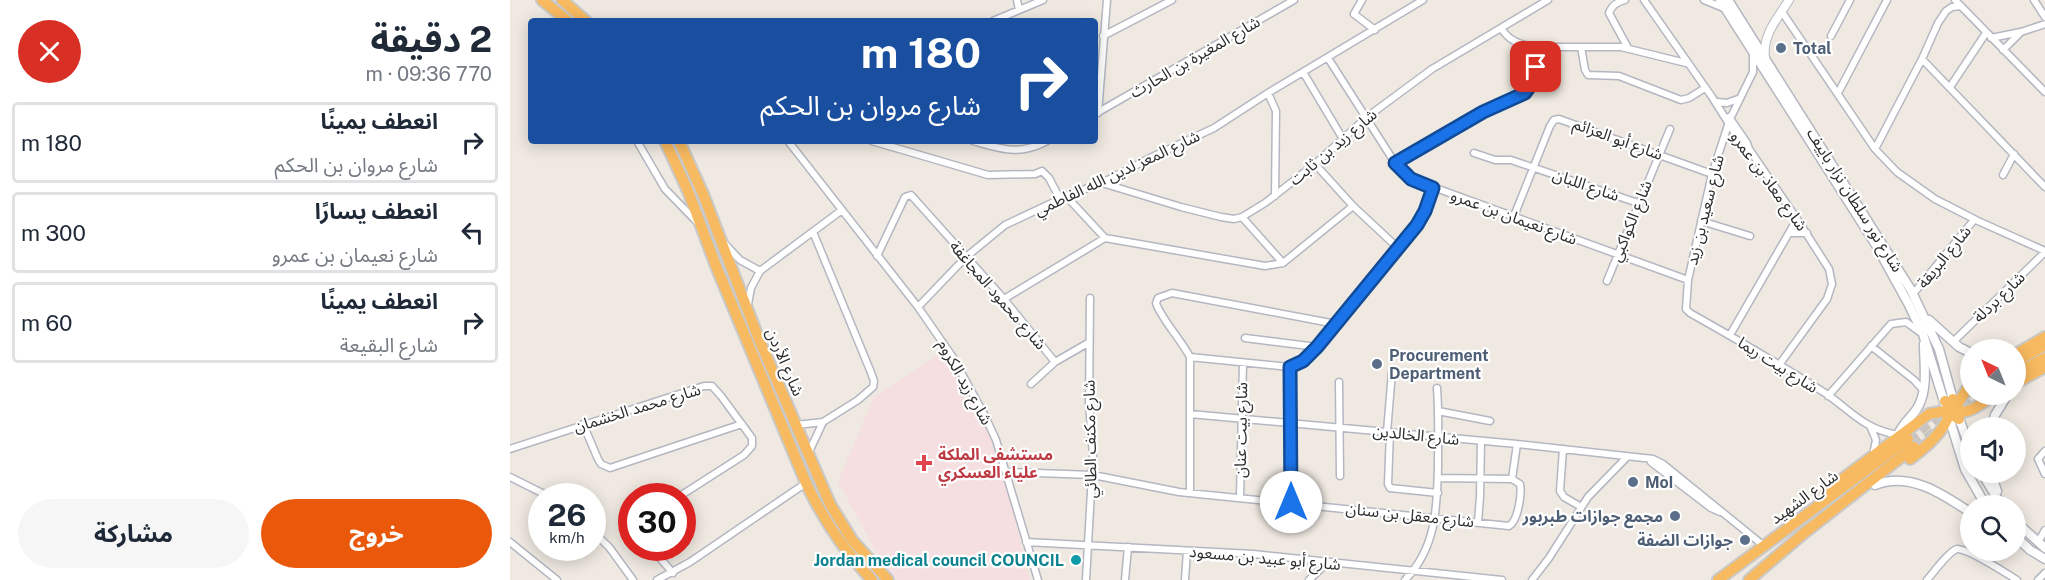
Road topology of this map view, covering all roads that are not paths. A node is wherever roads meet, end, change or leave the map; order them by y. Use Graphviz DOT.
graph roads {
  1 [pos="542,0"];
  2 [pos="562,0"];
  3 [pos="1017,0"];
  4 [pos="1043,0"];
  5 [pos="1107,0"];
  6 [pos="1172,0"];
  7 [pos="1294,0"];
  8 [pos="1362,0"];
  9 [pos="1423,0"];
  10 [pos="1548,0"];
  11 [pos="1624,0"];
  12 [pos="1644,0"];
  13 [pos="1704,0"];
  14 [pos="1720,0"];
  15 [pos="1789,0"];
  16 [pos="1850,0"];
  17 [pos="1887,0"];
  18 [pos="1955,0"];
  19 [pos="2034,0"];
  20 [pos="1727,4"];
  21 [pos="1961,6"];
  22 [pos="1019,10"];
  23 [pos="1782,12"];
  24 [pos="2045,17"];
  25 [pos="564,18"];
  26 [pos="583,18"];
  27 [pos="1000,18"];
  28 [pos="2045,24"];
  29 [pos="1501,28"];
  30 [pos="1375,30"];
  31 [pos="2021,32"];
  32 [pos="1767,35"];
  33 [pos="1989,35"];
  34 [pos="1103,36"];
  35 [pos="1751,36"];
  36 [pos="1831,36"];
  37 [pos="1533,47"];
  38 [pos="1581,47"];
  39 [pos="1628,48"];
  40 [pos="2003,50"];
  41 [pos="1754,51"];
  42 [pos="1765,57"];
  43 [pos="1328,58"];
  44 [pos="1922,59"];
  45 [pos="1686,63"];
  46 [pos="1098,70"];
  47 [pos="1304,72"];
  48 [pos="2042,85"];
  49 [pos="1950,87"];
  50 [pos="1705,88"];
  51 [pos="2045,92"];
  52 [pos="1268,93"];
  53 [pos="1838,93"];
  54 [pos="1712,97"];
  55 [pos="1739,99"];
  56 [pos="1718,102"];
  57 [pos="1098,112"];
  58 [pos="1367,117"];
  59 [pos="1729,122"];
  60 [pos="1670,129"];
  61 [pos="1343,138"];
  62 [pos="639,144"];
  63 [pos="666,144"];
  64 [pos="680,144"];
  65 [pos="790,144"];
  66 [pos="882,144"];
  67 [pos="984,144"];
  68 [pos="1040,144"];
  69 [pos="1875,149"];
  70 [pos="1474,153"];
  71 [pos="1659,153"];
  72 [pos="2014,154"];
  73 [pos="1395,163"];
  74 [pos="1316,164"];
  75 [pos="1534,167"];
  76 [pos="1712,174"];
  77 [pos="2003,174"];
  78 [pos="1101,183"];
  79 [pos="2045,187"];
  80 [pos="1433,188"];
  81 [pos="688,191"];
  82 [pos="1275,196"];
  83 [pos="1063,198"];
  84 [pos="1638,203"];
  85 [pos="679,204"];
  86 [pos="1353,206"];
  87 [pos="842,210"];
  88 [pos="1514,216"];
  89 [pos="1242,217"];
  90 [pos="1797,219"];
  91 [pos="1974,220"];
  92 [pos="1701,221"];
  93 [pos="700,226"];
  94 [pos="813,232"];
  95 [pos="1789,233"];
  96 [pos="1807,233"];
  97 [pos="1750,236"];
  98 [pos="1105,238"];
  99 [pos="720,239"];
  100 [pos="1398,248"];
  101 [pos="2045,252"];
  102 [pos="1617,254"];
  103 [pos="877,256"];
  104 [pos="966,257"];
  105 [pos="1283,264"];
  106 [pos="760,271"];
  107 [pos="1688,280"];
  108 [pos="1607,281"];
  109 [pos="1913,294"];
  110 [pos="1090,298"];
  111 [pos="1004,299"];
  112 [pos="1685,305"];
  113 [pos="918,308"];
  114 [pos="747,310"];
  115 [pos="1924,316"];
  116 [pos="1336,324"];
  117 [pos="1730,335"];
  118 [pos="1923,336"];
  119 [pos="2045,337"];
  120 [pos="1245,338"];
  121 [pos="1953,342"];
  122 [pos="1088,343"];
  123 [pos="2045,345"];
  124 [pos="1871,346"];
  125 [pos="1960,346"];
  126 [pos="1317,347"];
  127 [pos="2026,347"];
  128 [pos="2026,356"];
  129 [pos="1190,357"];
  130 [pos="2045,358"];
  131 [pos="1055,362"];
  132 [pos="1243,363"];
  133 [pos="1779,365"];
  134 [pos="1290,367"];
  135 [pos="2045,367"];
  136 [pos="1392,372"];
  137 [pos="2026,373"];
  138 [pos="2026,376"];
  139 [pos="1339,382"];
  140 [pos="1031,384"];
  141 [pos="1437,388"];
  142 [pos="1924,391"];
  143 [pos="1828,396"];
  144 [pos="1960,399"];
  145 [pos="1979,405"];
  146 [pos="1438,411"];
  147 [pos="1952,411"];
  148 [pos="1191,414"];
  149 [pos="1240,419"];
  150 [pos="1490,421"];
  151 [pos="823,422"];
  152 [pos="583,424"];
  153 [pos="742,424"];
  154 [pos="796,424"];
  155 [pos="1290,424"];
  156 [pos="1339,428"];
  157 [pos="1871,428"];
  158 [pos="1960,428"];
  159 [pos="1388,432"];
  160 [pos="1439,438"];
  161 [pos="1481,441"];
  162 [pos="1907,441"];
  163 [pos="1517,444"];
  164 [pos="510,448"];
  165 [pos="1563,449"];
  166 [pos="2045,451"];
  167 [pos="808,454"];
  168 [pos="1873,456"];
  169 [pos="1627,457"];
  170 [pos="1006,472"];
  171 [pos="2045,474"];
  172 [pos="1093,475"];
  173 [pos="1340,476"];
  174 [pos="510,477"];
  175 [pos="1438,478"];
  176 [pos="1480,479"];
  177 [pos="1512,479"];
  178 [pos="806,483"];
  179 [pos="696,485"];
  180 [pos="1875,485"];
  181 [pos="528,486"];
  182 [pos="1190,493"];
  183 [pos="1438,493"];
  184 [pos="1980,495"];
  185 [pos="1240,498"];
  186 [pos="1291,502"];
  187 [pos="1960,506"];
  188 [pos="1581,507"];
  189 [pos="1806,515"];
  190 [pos="1436,518"];
  191 [pos="1478,522"];
  192 [pos="2045,530"];
  193 [pos="2026,531"];
  194 [pos="1804,533"];
  195 [pos="510,542"];
  196 [pos="1026,543"];
  197 [pos="606,544"];
  198 [pos="1089,544"];
  199 [pos="2041,545"];
  200 [pos="1764,546"];
  201 [pos="1128,547"];
  202 [pos="2026,547"];
  203 [pos="1187,551"];
  204 [pos="2045,559"];
  205 [pos="663,561"];
  206 [pos="1327,563"];
  207 [pos="1414,571"];
  208 [pos="674,573"];
  209 [pos="2045,573"];
  210 [pos="557,580"];
  211 [pos="633,580"];
  212 [pos="657,580"];
  213 [pos="872,580"];
  214 [pos="888,580"];
  215 [pos="1038,580"];
  216 [pos="1086,580"];
  217 [pos="1125,580"];
  218 [pos="1185,580"];
  219 [pos="1309,580"];
  220 [pos="1405,580"];
  221 [pos="1503,580"];
  222 [pos="1532,580"];
  223 [pos="1718,580"];
  224 [pos="1749,580"];
  225 [pos="1927,580"];
  226 [pos="2017,580"];
  227 [pos="2038,580"];
  1 -- 25 [label="highway"];
  2 -- 26 [label="highway"];
  3 -- 22 [label="street"];
  4 -- 22 [label="street"];
  5 -- 34 [label="street"];
  6 -- 34 [label="street"];
  7 -- 57 [label="street, شارع المغيرة بن الحارث"];
  8 -- 30 [label="street"];
  9 -- 30 [label="street, شارع المعز لدين الله الفاطمي"];
  10 -- 29 [label="street, شارع زيد بن ثابت"];
  11 -- 39 [label="street"];
  12 -- 45 [label="street, شارع معاذ بن عمرو"];
  13 -- 20 [label="street"];
  14 -- 20 [label="main road, شارع نور سلطان نزار باييف"];
  15 -- 23 [label="street"];
  16 -- 36 [label="street"];
  17 -- 53 [label="street"];
  18 -- 21 [label="street"];
  19 -- 24 [label="street"];
  20 -- 35 [label="main road, شارع نور سلطان نزار باييف"];
  20 -- 41 [label="main road, شارع نور سلطان نزار باييف"];
  21 -- 33 [label="street"];
  21 -- 44 [label="street"];
  22 -- 27 [label="street"];
  23 -- 32 [label="street"];
  23 -- 53 [label="street"];
  28 -- 31 [label="street"];
  29 -- 37 [label="street"];
  29 -- 58 [label="street, شارع زيد بن ثابت"];
  30 -- 43 [label="street, شارع المعز لدين الله الفاطمي"];
  31 -- 33 [label="street"];
  31 -- 40 [label="street"];
  32 -- 35 [label="street"];
  32 -- 42 [label="street"];
  33 -- 40 [label="street"];
  33 -- 49 [label="street"];
  34 -- 46 [label="street"];
  35 -- 42 [label="main road, شارع نور سلطان نزار باييف"];
  37 -- 38 [label="street"];
  37 -- 73 [label="street"];
  38 -- 39 [label="street"];
  38 -- 50 [label="street"];
  39 -- 45 [label="street"];
  40 -- 48 [label="street"];
  41 -- 55 [label="street, شارع سعيد بن زيد"];
  41 -- 118 [label="main road, شارع نور سلطان نزار باييف"];
  42 -- 109 [label="main road, شارع نور سلطان نزار باييف"];
  43 -- 47 [label="street, شارع المعز لدين الله الفاطمي"];
  43 -- 58 [label="street, شارع نعيمان بن عمرو"];
  44 -- 49 [label="street"];
  44 -- 69 [label="street"];
  45 -- 50 [label="street, شارع معاذ بن عمرو"];
  47 -- 52 [label="street, شارع المعز لدين الله الفاطمي"];
  47 -- 61 [label="street"];
  48 -- 51 [label="street"];
  49 -- 72 [label="street"];
  50 -- 54 [label="street, شارع معاذ بن عمرو"];
  52 -- 78 [label="street, شارع المعز لدين الله الفاطمي"];
  52 -- 82 [label="street"];
  53 -- 69 [label="street"];
  54 -- 56 [label="street"];
  54 -- 59 [label="street, شارع معاذ بن عمرو"];
  55 -- 56 [label="street"];
  55 -- 59 [label="street, شارع سعيد بن زيد"];
  56 -- 59 [label="street"];
  58 -- 61 [label="street, شارع زيد بن ثابت"];
  58 -- 73 [label="street, شارع نعيمان بن عمرو"];
  59 -- 76 [label="street, شارع سعيد بن زيد"];
  59 -- 90 [label="street, شارع معاذ بن عمرو"];
  60 -- 71 [label="street, شارع الكواكبي"];
  61 -- 74 [label="street, شارع زيد بن ثابت"];
  62 -- 85 [label="street"];
  63 -- 81 [label="highway, شارع الأردن"];
  64 -- 99 [label="highway, شارع الأردن"];
  65 -- 87 [label="street, شارع زيد الكروم"];
  66 -- 83 [label="street"];
  67 -- 68 [label="street"];
  69 -- 91 [label="street"];
  70 -- 75 [label="street, شارع اللبان"];
  71 -- 75 [label="street, شارع أبو العزائم"];
  71 -- 76 [label="street, شارع أبو العزائم"];
  71 -- 84 [label="street, شارع الكواكبي"];
  72 -- 77 [label="street"];
  72 -- 79 [label="street"];
  73 -- 80 [label="street, شارع نعيمان بن عمرو"];
  74 -- 82 [label="street, شارع زيد بن ثابت"];
  74 -- 86 [label="street"];
  75 -- 84 [label="street, شارع اللبان"];
  75 -- 88 [label="street, شارع أبو العزائم"];
  76 -- 92 [label="street, شارع سعيد بن زيد"];
  78 -- 83 [label="street, شارع المعز لدين الله الفاطمي"];
  78 -- 89 [label="street"];
  80 -- 88 [label="street, شارع نعيمان بن عمرو"];
  80 -- 100 [label="street"];
  81 -- 85 [label="street"];
  81 -- 93 [label="highway, شارع الأردن"];
  82 -- 89 [label="street, شارع زيد بن ثابت"];
  83 -- 98 [label="street"];
  83 -- 104 [label="street, شارع المعز لدين الله الفاطمي"];
  84 -- 102 [label="street, شارع الكواكبي"];
  85 -- 93 [label="street"];
  86 -- 100 [label="street"];
  86 -- 105 [label="street"];
  87 -- 94 [label="street"];
  87 -- 103 [label="street, شارع زيد الكروم"];
  88 -- 102 [label="street, شارع نعيمان بن عمرو"];
  89 -- 105 [label="street"];
  90 -- 95 [label="street"];
  90 -- 96 [label="street, شارع معاذ بن عمرو"];
  91 -- 101 [label="street"];
  91 -- 109 [label="street, شارع البريقة"];
  92 -- 97 [label="street"];
  92 -- 107 [label="street, شارع سعيد بن زيد"];
  93 -- 178 [label="highway, شارع الأردن"];
  94 -- 106 [label="street"];
  94 -- 151 [label="street"];
  95 -- 96 [label="street"];
  95 -- 117 [label="street"];
  96 -- 133 [label="street, شارع معاذ بن عمرو"];
  98 -- 105 [label="street"];
  98 -- 111 [label="street"];
  99 -- 106 [label="street"];
  99 -- 114 [label="highway, شارع الأردن"];
  100 -- 116 [label="street"];
  101 -- 121 [label="street, شارع بردلة"];
  102 -- 107 [label="street, شارع نعيمان بن عمرو"];
  102 -- 108 [label="street, شارع الكواكبي"];
  103 -- 104 [label="street, شارع محمود المجاغفة"];
  103 -- 113 [label="street, شارع زيد الكروم"];
  104 -- 111 [label="street, شارع محمود المجاغفة"];
  104 -- 113 [label="street, شارع المعز لدين الله الفاطمي"];
  106 -- 114 [label="street"];
  107 -- 112 [label="street, شارع سعيد بن زيد"];
  109 -- 115 [label="main road, شارع نور سلطان نزار باييف"];
  110 -- 122 [label="street, شارع مكنف الطائي"];
  111 -- 131 [label="street, شارع محمود المجاغفة"];
  112 -- 117 [label="street, شارع بيت ريما"];
  113 -- 170 [label="street, شارع زيد الكروم"];
  114 -- 154 [label="highway, شارع الأردن"];
  115 -- 121 [label="main road"];
  115 -- 147 [label="main road, شارع نور سلطان نزار باييف"];
  116 -- 126 [label="street"];
  116 -- 129 [label="street"];
  117 -- 133 [label="street, شارع بيت ريما"];
  118 -- 124 [label="street"];
  118 -- 142 [label="main road"];
  118 -- 147 [label="main road, شارع نور سلطان نزار باييف"];
  119 -- 127 [label="highway"];
  120 -- 126 [label="street"];
  121 -- 125 [label="main road"];
  122 -- 131 [label="street, شارع محمود المجاغفة"];
  122 -- 172 [label="street, شارع مكنف الطائي"];
  123 -- 128 [label="highway"];
  124 -- 142 [label="street"];
  124 -- 143 [label="street"];
  126 -- 134 [label="street"];
  129 -- 132 [label="street"];
  129 -- 148 [label="street"];
  130 -- 137 [label="highway"];
  131 -- 140 [label="street"];
  132 -- 134 [label="street"];
  132 -- 149 [label="street, شارع بيت عنان"];
  133 -- 143 [label="street, شارع بيت ريما"];
  134 -- 155 [label="street"];
  135 -- 138 [label="highway"];
  136 -- 159 [label="street"];
  139 -- 156 [label="street"];
  141 -- 146 [label="street"];
  142 -- 162 [label="main road"];
  143 -- 157 [label="street, شارع بيت ريما"];
  144 -- 147 [label="highway"];
  145 -- 147 [label="highway"];
  146 -- 150 [label="street"];
  146 -- 160 [label="street"];
  147 -- 158 [label="main road"];
  147 -- 162 [label="highway"];
  147 -- 180 [label="highway"];
  147 -- 184 [label="main road"];
  148 -- 149 [label="street, شارع الخالدين"];
  148 -- 182 [label="street"];
  149 -- 155 [label="street, شارع الخالدين"];
  149 -- 185 [label="street, شارع بيت عنان"];
  151 -- 154 [label="street"];
  151 -- 167 [label="street"];
  152 -- 153 [label="street, شارع محمد الخشمان"];
  152 -- 153 [label="street"];
  152 -- 164 [label="street, شارع محمد الخشمان"];
  153 -- 179 [label="street, شارع محمد الخشمان"];
  154 -- 167 [label="highway, شارع الأردن"];
  155 -- 156 [label="street, شارع الخالدين"];
  155 -- 186 [label="street"];
  156 -- 159 [label="street, شارع الخالدين"];
  156 -- 173 [label="street"];
  157 -- 162 [label="street, شارع بيت ريما"];
  157 -- 168 [label="street"];
  159 -- 160 [label="street, شارع الخالدين"];
  159 -- 183 [label="street"];
  160 -- 161 [label="street, شارع الخالدين"];
  160 -- 175 [label="street"];
  161 -- 163 [label="street, شارع الخالدين"];
  161 -- 176 [label="street"];
  162 -- 168 [label="highway"];
  162 -- 189 [label="highway, شارع الشهيد"];
  162 -- 194 [label="highway, شارع الشهيد"];
  163 -- 165 [label="street, شارع الخالدين"];
  163 -- 177 [label="street, شارع معقل بن سنان"];
  165 -- 169 [label="street, شارع الخالدين"];
  165 -- 188 [label="street"];
  166 -- 171 [label="street"];
  167 -- 214 [label="highway, شارع الأردن"];
  168 -- 189 [label="highway"];
  169 -- 188 [label="street"];
  169 -- 200 [label="street, شارع الخالدين"];
  170 -- 172 [label="street, شارع معقل بن سنان"];
  170 -- 196 [label="street, شارع زيد الكروم"];
  172 -- 182 [label="street, شارع معقل بن سنان"];
  172 -- 198 [label="street, شارع مكنف الطائي"];
  174 -- 181 [label="street"];
  175 -- 176 [label="street"];
  175 -- 183 [label="street"];
  176 -- 177 [label="street"];
  176 -- 191 [label="street"];
  177 -- 191 [label="street, شارع معقل بن سنان"];
  178 -- 208 [label="street"];
  178 -- 213 [label="highway, شارع الأردن"];
  180 -- 187 [label="main road"];
  180 -- 194 [label="highway"];
  182 -- 185 [label="street, شارع معقل بن سنان"];
  183 -- 190 [label="street"];
  185 -- 186 [label="street, شارع معقل بن سنان"];
  186 -- 190 [label="street, شارع معقل بن سنان"];
  188 -- 222 [label="street"];
  189 -- 200 [label="highway, شارع الشهيد"];
  190 -- 191 [label="street, شارع معقل بن سنان"];
  190 -- 207 [label="street"];
  192 -- 199 [label="street"];
  193 -- 199 [label="main road"];
  194 -- 224 [label="highway, شارع الشهيد"];
  195 -- 210 [label="street"];
  196 -- 198 [label="street, شارع أبو عبيد بن مسعود"];
  196 -- 215 [label="street, شارع زيد الكروم"];
  197 -- 211 [label="street"];
  198 -- 201 [label="street, شارع أبو عبيد بن مسعود"];
  198 -- 216 [label="street, شارع مكنف الطائي"];
  200 -- 223 [label="highway, شارع الشهيد"];
  201 -- 203 [label="street, شارع أبو عبيد بن مسعود"];
  201 -- 217 [label="street"];
  202 -- 204 [label="main road"];
  203 -- 206 [label="street, شارع أبو عبيد بن مسعود"];
  203 -- 218 [label="street"];
  205 -- 208 [label="street"];
  206 -- 207 [label="street, شارع أبو عبيد بن مسعود"];
  206 -- 219 [label="street"];
  207 -- 220 [label="street"];
  207 -- 221 [label="street, شارع أبو عبيد بن مسعود"];
  208 -- 212 [label="street"];
  209 -- 227 [label="street"];
  225 -- 226 [label="street"];
}
